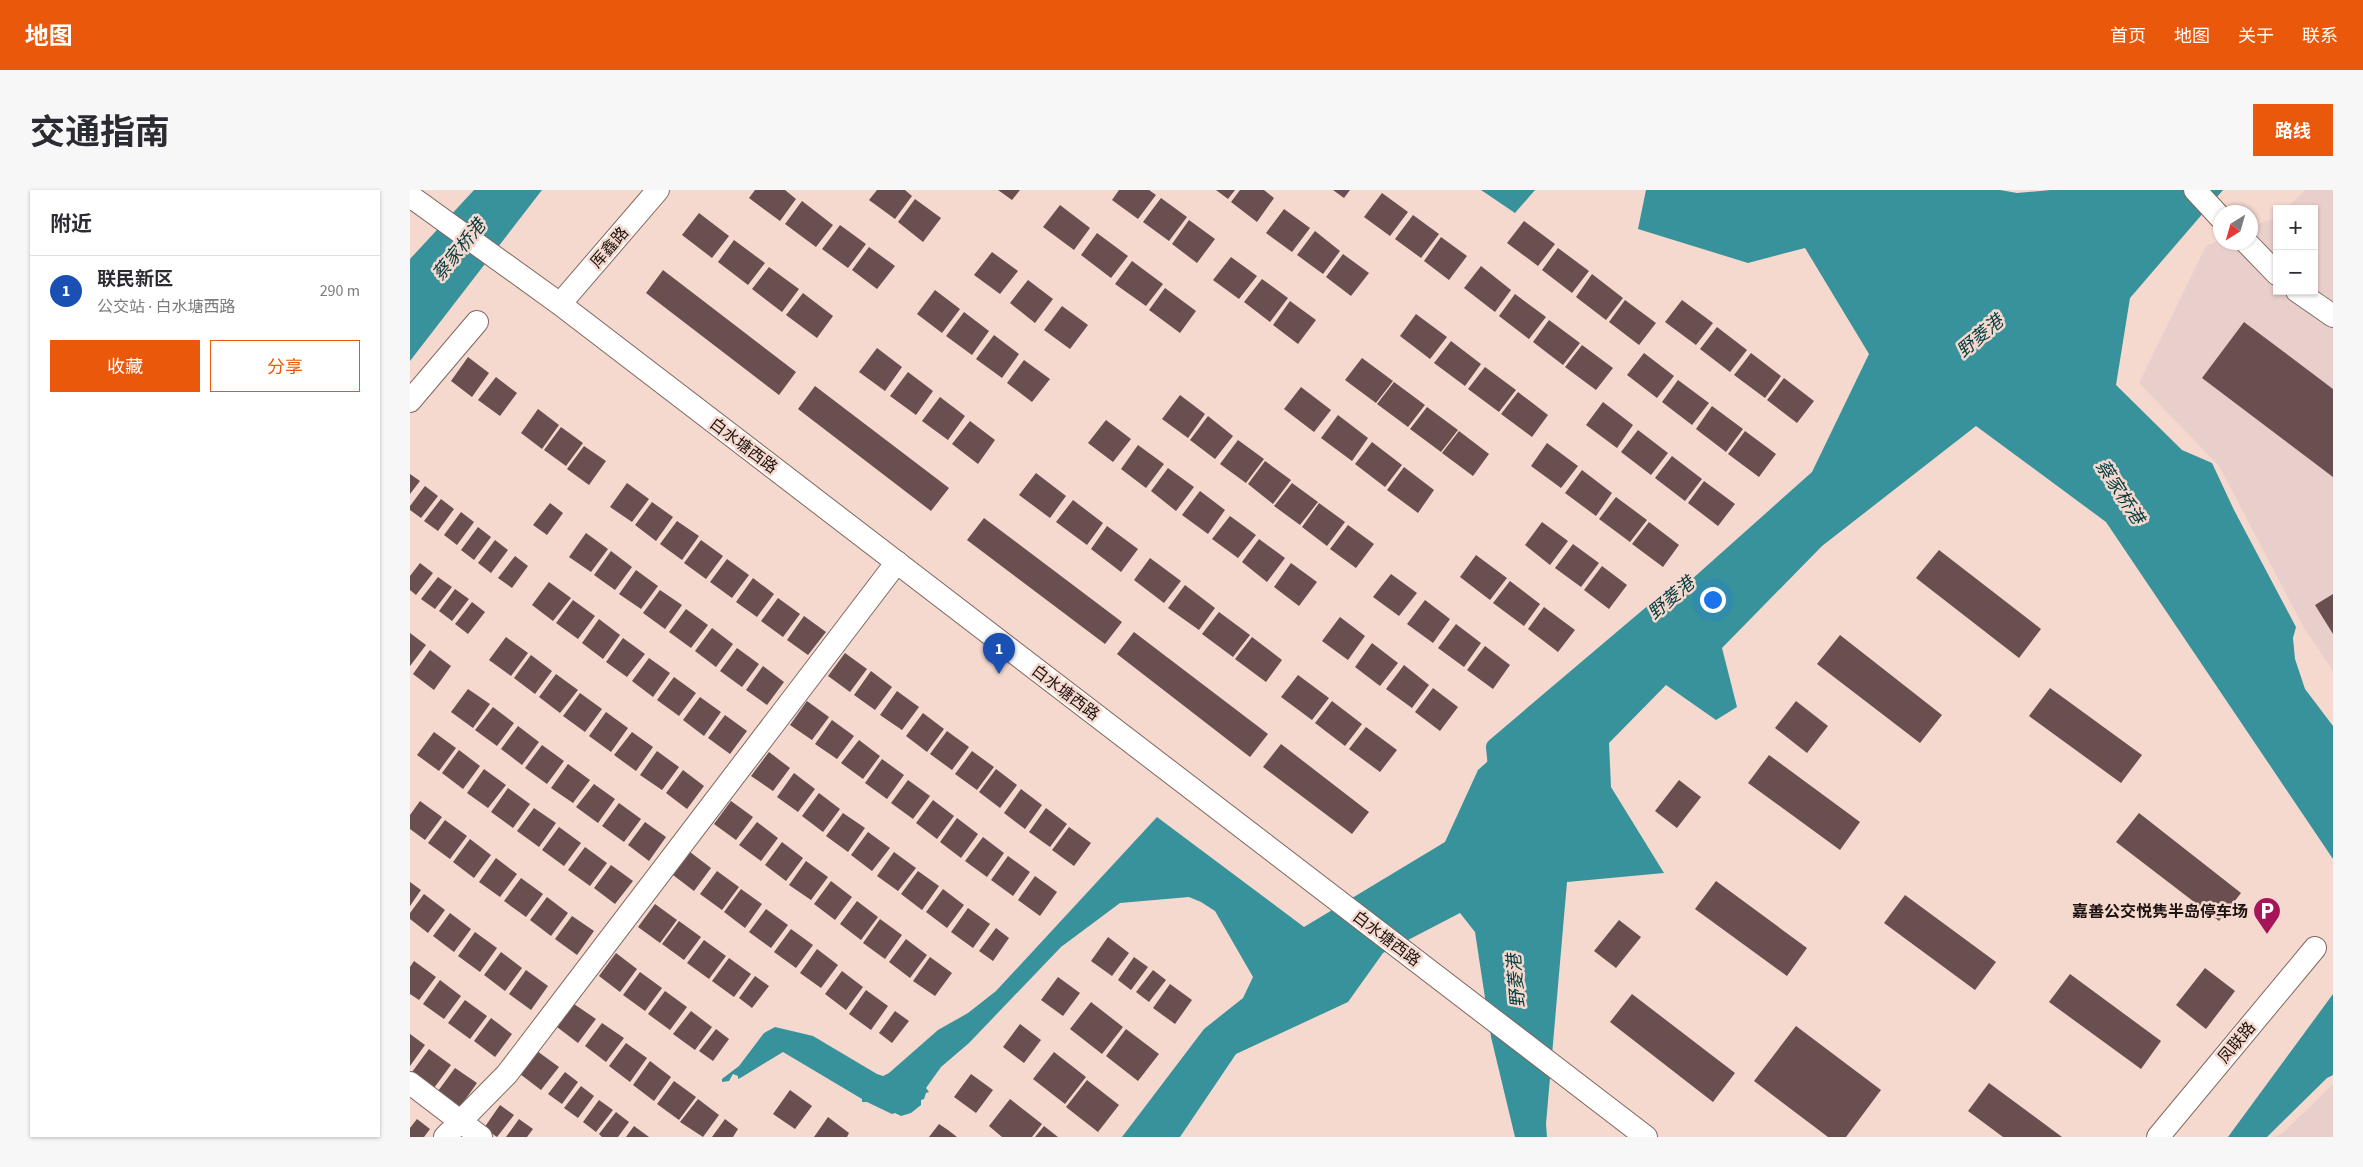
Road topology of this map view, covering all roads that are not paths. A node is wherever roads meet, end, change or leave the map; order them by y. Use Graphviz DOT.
graph roads {
  1 [pos="658,190"];
  2 [pos="2195,190"];
  3 [pos="410,196"];
  4 [pos="2213,210"];
  5 [pos="2254,250"];
  6 [pos="2273,270"];
  7 [pos="2303,295"];
  8 [pos="560,304"];
  9 [pos="2333,316"];
  10 [pos="476,322"];
  11 [pos="410,401"];
  12 [pos="897,562"];
  13 [pos="2314,948"];
  14 [pos="410,1083"];
  15 [pos="460,1121"];
  16 [pos="445,1137"];
  17 [pos="481,1137"];
  18 [pos="1646,1137"];
  19 [pos="2158,1137"];
  1 -- 8 [label="street, 厍鑫路"];
  2 -- 4 [label="street"];
  3 -- 8 [label="street, 白水塘西路"];
  5 -- 6 [label="street"];
  7 -- 9 [label="street"];
  8 -- 12 [label="street, 白水塘西路"];
  10 -- 11 [label="street"];
  12 -- 15 [label="street"];
  12 -- 18 [label="street, 白水塘西路"];
  13 -- 19 [label="street, 凤联路"];
  14 -- 15 [label="street"];
  15 -- 16 [label="street"];
  15 -- 17 [label="street"];
}
